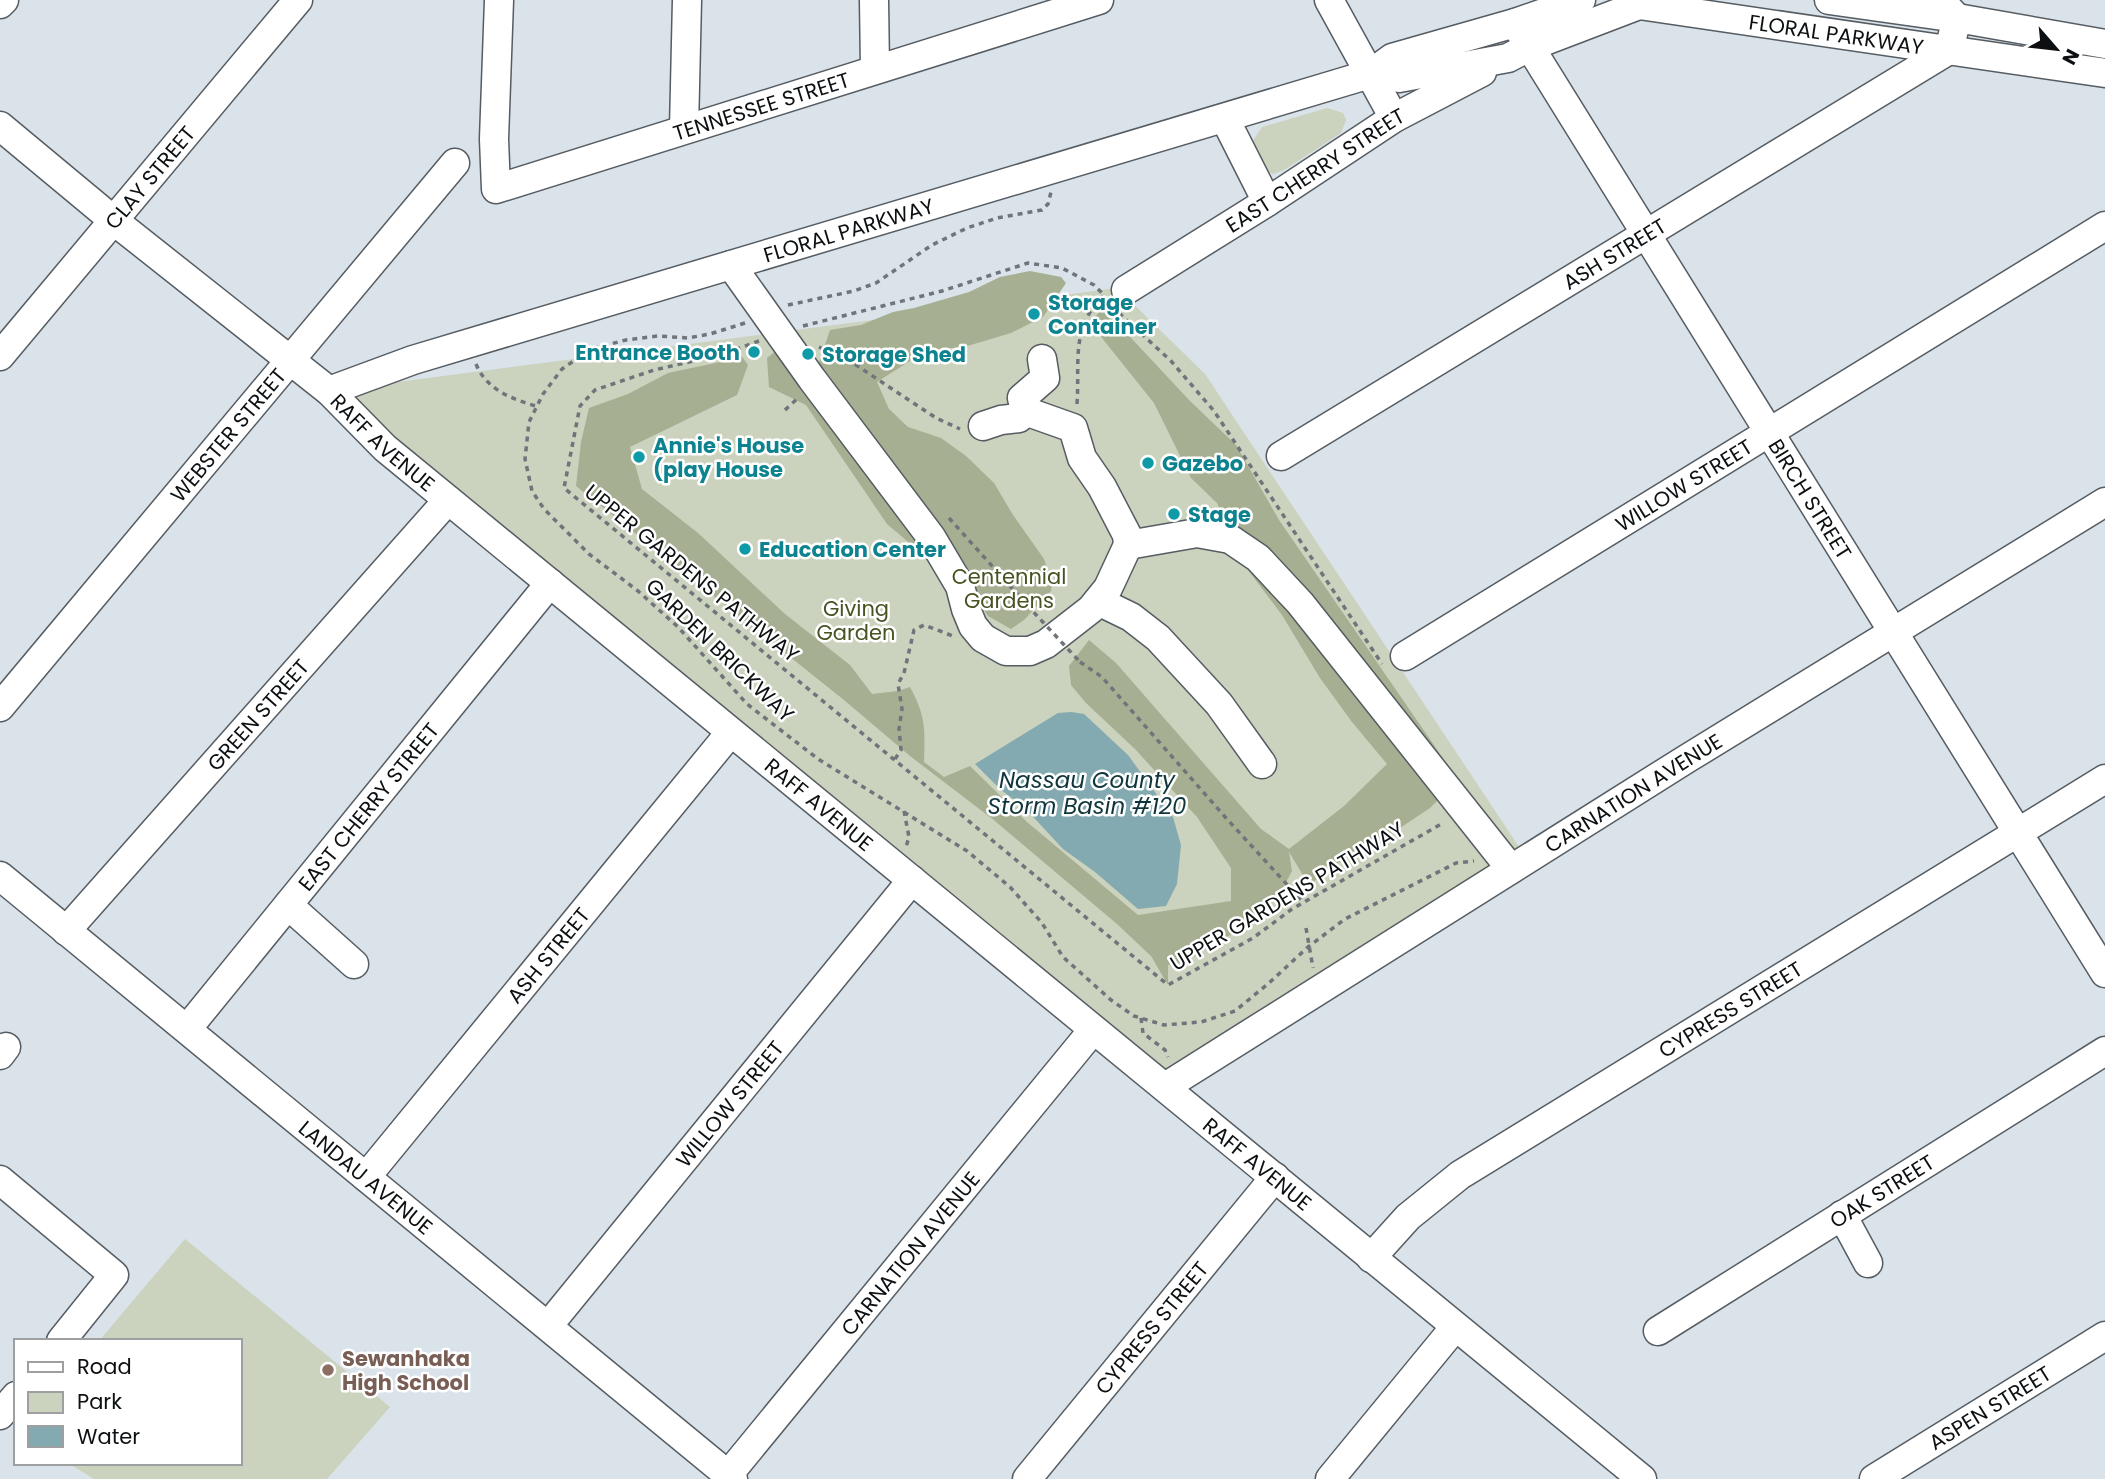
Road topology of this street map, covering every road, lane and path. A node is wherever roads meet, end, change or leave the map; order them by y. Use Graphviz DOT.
graph roads {
  1 [pos="4,0"];
  2 [pos="298,0"];
  3 [pos="499,0"];
  4 [pos="687,0"];
  5 [pos="874,0"];
  6 [pos="1099,0"];
  7 [pos="1329,0"];
  8 [pos="1581,0"];
  9 [pos="1829,0"];
  10 [pos="1639,2"];
  11 [pos="0,5"];
  12 [pos="1063,6"];
  13 [pos="1949,9"];
  14 [pos="1517,43"];
  15 [pos="2104,44"];
  16 [pos="1949,50"];
  17 [pos="875,69"];
  18 [pos="2102,73"];
  19 [pos="1370,74"];
  20 [pos="1394,118"];
  21 [pos="1225,119"];
  22 [pos="0,126"];
  23 [pos="684,129"];
  24 [pos="455,163"];
  25 [pos="1049,169"];
  26 [pos="1267,202"];
  27 [pos="113,220"];
  28 [pos="2105,226"];
  29 [pos="1646,233"];
  30 [pos="731,265"];
  31 [pos="1115,292"];
  32 [pos="773,323"];
  33 [pos="817,346"];
  34 [pos="0,356"];
  35 [pos="1042,359"];
  36 [pos="289,362"];
  37 [pos="475,362"];
  38 [pos="329,391"];
  39 [pos="537,406"];
  40 [pos="1025,411"];
  41 [pos="983,426"];
  42 [pos="1073,428"];
  43 [pos="1769,430"];
  44 [pos="1280,456"];
  45 [pos="448,500"];
  46 [pos="2105,502"];
  47 [pos="1128,545"];
  48 [pos="550,583"];
  49 [pos="1098,601"];
  50 [pos="1027,605"];
  51 [pos="976,630"];
  52 [pos="1893,632"];
  53 [pos="1395,663"];
  54 [pos="0,707"];
  55 [pos="730,733"];
  56 [pos="894,759"];
  57 [pos="1262,764"];
  58 [pos="2105,779"];
  59 [pos="1465,810"];
  60 [pos="904,811"];
  61 [pos="2018,833"];
  62 [pos="903,872"];
  63 [pos="1505,872"];
  64 [pos="0,876"];
  65 [pos="1303,902"];
  66 [pos="288,905"];
  67 [pos="1306,928"];
  68 [pos="66,931"];
  69 [pos="1308,947"];
  70 [pos="354,964"];
  71 [pos="2105,973"];
  72 [pos="1318,990"];
  73 [pos="1141,1018"];
  74 [pos="187,1029"];
  75 [pos="1093,1030"];
  76 [pos="2105,1051"];
  77 [pos="1171,1083"];
  78 [pos="366,1177"];
  79 [pos="1275,1177"];
  80 [pos="0,1180"];
  81 [pos="1842,1215"];
  82 [pos="1371,1258"];
  83 [pos="1868,1263"];
  84 [pos="548,1326"];
  85 [pos="1455,1327"];
  86 [pos="1658,1331"];
  87 [pos="2105,1336"];
  88 [pos="63,1339"];
  89 [pos="14,1398"];
  90 [pos="0,1415"];
  91 [pos="730,1477"];
  92 [pos="1635,1477"];
  93 [pos="1027,1479"];
  94 [pos="1330,1479"];
  95 [pos="1874,1479"];
  1 -- 11 [label="street"];
  2 -- 27 [label="street, CLAY STREET"];
  3 -- 23 [label="street, TENNESSEE STREET"];
  4 -- 23 [label="street"];
  5 -- 17 [label="street"];
  6 -- 12 [label="street, TENNESSEE STREET"];
  7 -- 19 [label="street"];
  8 -- 14 [label="street, FLORAL PARKWAY"];
  9 -- 13 [label="street, FLORAL PARKWAY"];
  10 -- 14 [label="street, FLORAL PARKWAY"];
  10 -- 16 [label="street, FLORAL PARKWAY"];
  12 -- 17 [label="street, TENNESSEE STREET"];
  13 -- 15 [label="street, FLORAL PARKWAY"];
  13 -- 16 [label="street"];
  14 -- 19 [label="street, FLORAL PARKWAY"];
  14 -- 20 [label="street, EAST CHERRY STREET"];
  14 -- 29 [label="street, BIRCH STREET"];
  15 -- 18 [label="street"];
  16 -- 18 [label="street, FLORAL PARKWAY"];
  16 -- 29 [label="street, ASH STREET"];
  17 -- 23 [label="street, TENNESSEE STREET"];
  19 -- 20 [label="street"];
  19 -- 21 [label="street, FLORAL PARKWAY"];
  20 -- 26 [label="street, EAST CHERRY STREET"];
  21 -- 25 [label="street, FLORAL PARKWAY"];
  21 -- 26 [label="street"];
  22 -- 27 [label="street, RAFF AVENUE"];
  24 -- 36 [label="street, WEBSTER STREET"];
  25 -- 30 [label="street, FLORAL PARKWAY"];
  25 -- 32 [label="path, GARDEN BRICKWAY"];
  26 -- 31 [label="street, EAST CHERRY STREET"];
  27 -- 34 [label="street, CLAY STREET"];
  27 -- 36 [label="street, RAFF AVENUE"];
  28 -- 43 [label="street, WILLOW STREET"];
  29 -- 43 [label="street, BIRCH STREET"];
  29 -- 44 [label="street, ASH STREET"];
  30 -- 32 [label="street"];
  30 -- 38 [label="street, FLORAL PARKWAY"];
  31 -- 32 [label="path, UPPER GARDENS PATHWAY"];
  31 -- 42 [label="path"];
  31 -- 53 [label="path, UPPER GARDENS PATHWAY"];
  32 -- 39 [label="path, GARDEN BRICKWAY"];
  32 -- 51 [label="street"];
  32 -- 56 [label="path, UPPER GARDENS PATHWAY"];
  33 -- 41 [label="path"];
  35 -- 40 [label="street"];
  36 -- 38 [label="street, RAFF AVENUE"];
  36 -- 54 [label="street, WEBSTER STREET"];
  37 -- 39 [label="path"];
  38 -- 45 [label="street, RAFF AVENUE"];
  39 -- 60 [label="path, GARDEN BRICKWAY"];
  40 -- 41 [label="street"];
  40 -- 42 [label="street"];
  42 -- 47 [label="street"];
  43 -- 52 [label="street, BIRCH STREET"];
  43 -- 53 [label="street, WILLOW STREET"];
  45 -- 48 [label="street, RAFF AVENUE"];
  45 -- 68 [label="street, GREEN STREET"];
  46 -- 52 [label="street, CARNATION AVENUE"];
  47 -- 49 [label="street"];
  47 -- 59 [label="street"];
  48 -- 55 [label="street, RAFF AVENUE"];
  48 -- 66 [label="street, EAST CHERRY STREET"];
  49 -- 51 [label="street"];
  49 -- 57 [label="street"];
  50 -- 65 [label="path, bridge"];
  51 -- 56 [label="path"];
  52 -- 61 [label="street, BIRCH STREET"];
  52 -- 63 [label="street, CARNATION AVENUE"];
  55 -- 62 [label="street, RAFF AVENUE"];
  55 -- 78 [label="street, ASH STREET"];
  56 -- 65 [label="path, UPPER GARDENS PATHWAY"];
  58 -- 61 [label="street, CYPRESS STREET"];
  59 -- 63 [label="street"];
  59 -- 65 [label="path, UPPER GARDENS PATHWAY"];
  60 -- 62 [label="path"];
  60 -- 73 [label="path, GARDEN BRICKWAY"];
  61 -- 71 [label="street, BIRCH STREET"];
  61 -- 82 [label="street, CYPRESS STREET"];
  62 -- 75 [label="street, RAFF AVENUE"];
  62 -- 84 [label="street, WILLOW STREET"];
  63 -- 69 [label="path, GARDEN BRICKWAY"];
  63 -- 72 [label="street, CARNATION AVENUE"];
  64 -- 68 [label="street, LANDAU AVENUE"];
  66 -- 70 [label="street"];
  66 -- 74 [label="street, EAST CHERRY STREET"];
  67 -- 69 [label="path"];
  68 -- 74 [label="street, LANDAU AVENUE"];
  69 -- 72 [label="path"];
  69 -- 73 [label="path, GARDEN BRICKWAY"];
  72 -- 77 [label="street, CARNATION AVENUE"];
  73 -- 77 [label="path"];
  74 -- 78 [label="street, LANDAU AVENUE"];
  75 -- 77 [label="street, RAFF AVENUE"];
  75 -- 91 [label="street, CARNATION AVENUE"];
  76 -- 81 [label="street, OAK STREET"];
  77 -- 79 [label="street, RAFF AVENUE"];
  78 -- 84 [label="street, LANDAU AVENUE"];
  79 -- 82 [label="street, RAFF AVENUE"];
  79 -- 93 [label="street, CYPRESS STREET"];
  80 -- 88 [label="street"];
  81 -- 83 [label="street"];
  81 -- 86 [label="street, OAK STREET"];
  82 -- 85 [label="street, RAFF AVENUE"];
  84 -- 91 [label="street, LANDAU AVENUE"];
  85 -- 92 [label="street, RAFF AVENUE"];
  85 -- 94 [label="street"];
  87 -- 95 [label="street, ASPEN STREET"];
  89 -- 90 [label="street"];
}
